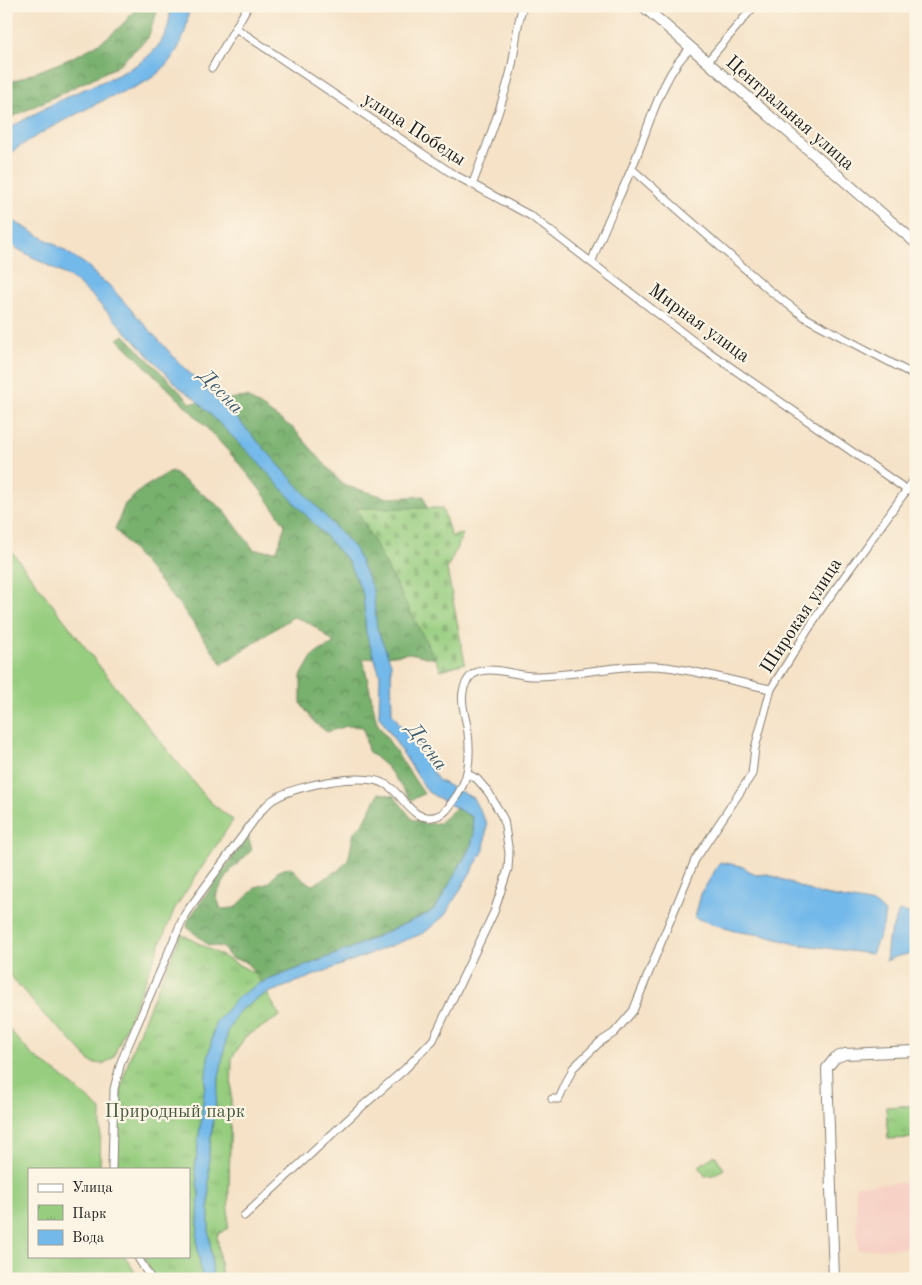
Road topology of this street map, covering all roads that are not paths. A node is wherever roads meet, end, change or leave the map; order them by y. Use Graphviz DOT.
graph roads {
  1 [pos="248,6"];
  2 [pos="523,6"];
  3 [pos="644,6"];
  4 [pos="754,6"];
  5 [pos="815,6"];
  6 [pos="838,6"];
  7 [pos="910,6"];
  8 [pos="916,18"];
  9 [pos="237,29"];
  10 [pos="691,48"];
  11 [pos="708,62"];
  12 [pos="212,68"];
  13 [pos="632,169"];
  14 [pos="472,183"];
  15 [pos="916,243"];
  16 [pos="592,261"];
  17 [pos="916,376"];
  18 [pos="916,477"];
  19 [pos="906,490"];
  20 [pos="771,689"];
  21 [pos="468,774"];
  22 [pos="916,1051"];
  23 [pos="552,1099"];
  24 [pos="112,1168"];
  25 [pos="244,1216"];
  26 [pos="138,1258"];
  27 [pos="151,1279"];
  28 [pos="834,1279"];
  1 -- 9 [label="street"];
  2 -- 14 [label="street, улица Победы"];
  3 -- 10 [label="street, Центральная улица"];
  4 -- 11 [label="street"];
  5 -- 6 [label="street"];
  7 -- 8 [label="street"];
  9 -- 12 [label="street"];
  9 -- 14 [label="street, улица Победы"];
  10 -- 11 [label="street, Центральная улица"];
  10 -- 13 [label="street"];
  11 -- 15 [label="street, Центральная улица"];
  13 -- 16 [label="street"];
  13 -- 17 [label="street"];
  14 -- 16 [label="street, Мирная улица"];
  16 -- 19 [label="street, Мирная улица"];
  18 -- 19 [label="street, Широкая улица"];
  19 -- 20 [label="street, Широкая улица"];
  20 -- 21 [label="street, Широкая улица"];
  20 -- 23 [label="street"];
  21 -- 24 [label="street"];
  21 -- 25 [label="street"];
  22 -- 28 [label="street"];
  26 -- 27 [label="street"];
}
